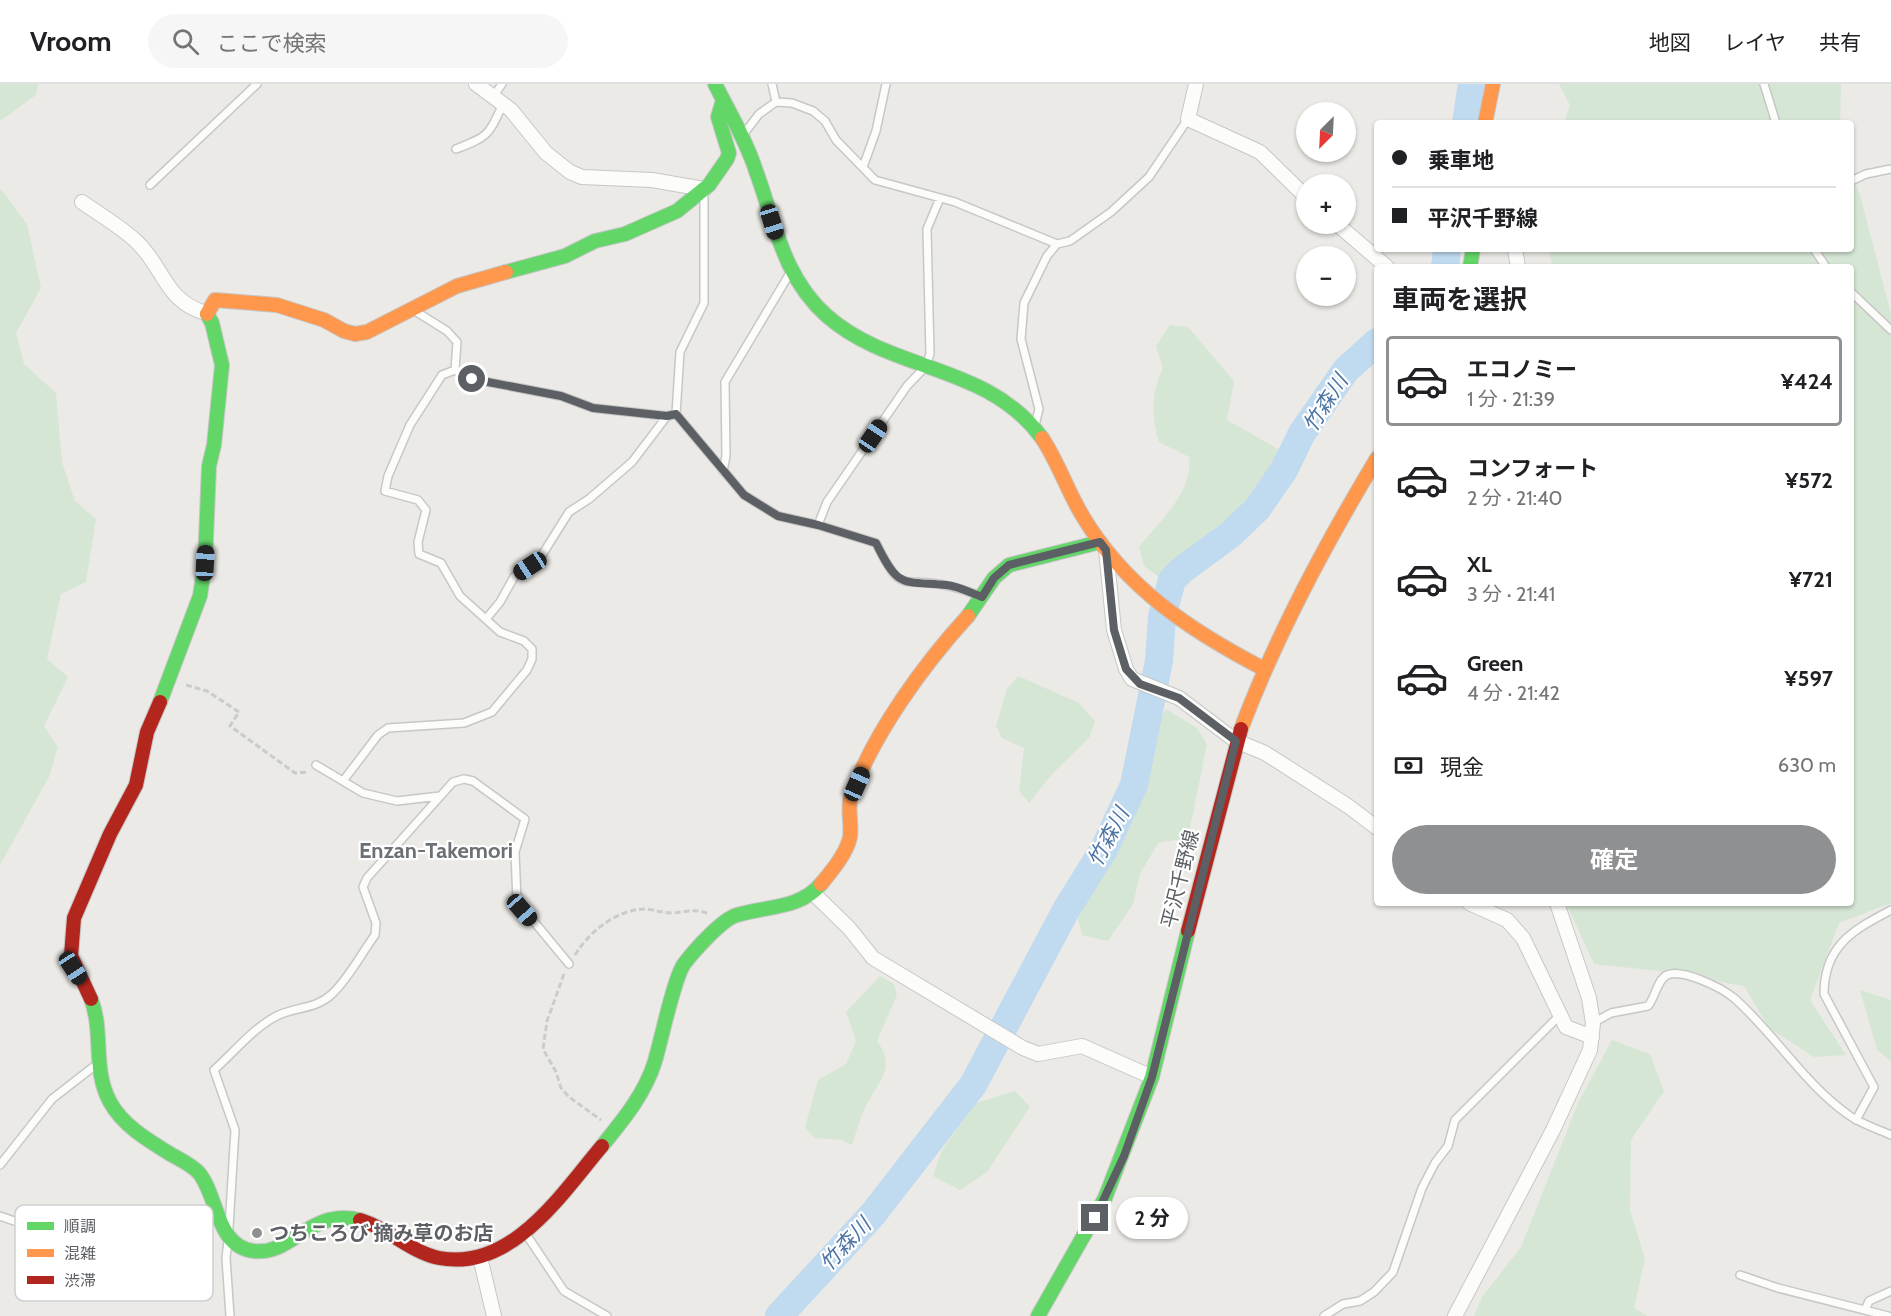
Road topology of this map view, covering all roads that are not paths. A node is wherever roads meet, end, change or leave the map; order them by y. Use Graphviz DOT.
graph roads {
  1 [pos="257,84"];
  2 [pos="476,84"];
  3 [pos="502,84"];
  4 [pos="715,84"];
  5 [pos="772,84"];
  6 [pos="886,84"];
  7 [pos="1196,84"];
  8 [pos="1493,84"];
  9 [pos="1764,84"];
  10 [pos="723,100"];
  11 [pos="498,101"];
  12 [pos="776,102"];
  13 [pos="1188,119"];
  14 [pos="1486,120"];
  15 [pos="1775,120"];
  16 [pos="742,136"];
  17 [pos="456,149"];
  18 [pos="863,167"];
  19 [pos="1891,169"];
  20 [pos="1854,180"];
  21 [pos="150,185"];
  22 [pos="1296,187"];
  23 [pos="704,189"];
  24 [pos="940,198"];
  25 [pos="82,202"];
  26 [pos="1349,234"];
  27 [pos="1057,244"];
  28 [pos="1384,264"];
  29 [pos="792,270"];
  30 [pos="1854,295"];
  31 [pos="410,308"];
  32 [pos="206,314"];
  33 [pos="1891,330"];
  34 [pos="926,366"];
  35 [pos="455,370"];
  36 [pos="676,414"];
  37 [pos="667,416"];
  38 [pos="1034,428"];
  39 [pos="1374,463"];
  40 [pos="723,471"];
  41 [pos="818,525"];
  42 [pos="1102,546"];
  43 [pos="982,597"];
  44 [pos="486,619"];
  45 [pos="1264,669"];
  46 [pos="1236,741"];
  47 [pos="316,765"];
  48 [pos="343,781"];
  49 [pos="440,796"];
  50 [pos="1374,826"];
  51 [pos="813,893"];
  52 [pos="1475,906"];
  53 [pos="1558,906"];
  54 [pos="1891,910"];
  55 [pos="569,964"];
  56 [pos="1560,1015"];
  57 [pos="1593,1023"];
  58 [pos="1592,1037"];
  59 [pos="99,1063"];
  60 [pos="1152,1077"];
  61 [pos="1856,1120"];
  62 [pos="1891,1135"];
  63 [pos="0,1165"];
  64 [pos="218,1212"];
  65 [pos="213,1214"];
  66 [pos="0,1216"];
  67 [pos="15,1221"];
  68 [pos="525,1233"];
  69 [pos="228,1237"];
  70 [pos="480,1257"];
  71 [pos="1740,1275"];
  72 [pos="1891,1291"];
  73 [pos="1865,1310"];
  74 [pos="230,1316"];
  75 [pos="494,1316"];
  76 [pos="607,1316"];
  77 [pos="1038,1316"];
  78 [pos="1324,1316"];
  79 [pos="1455,1316"];
  80 [pos="1888,1316"];
  1 -- 21 [label="lane"];
  2 -- 11 [label="street"];
  3 -- 11 [label="lane"];
  4 -- 10 [label="street"];
  5 -- 12 [label="lane"];
  6 -- 18 [label="lane"];
  7 -- 13 [label="street"];
  8 -- 14 [label="street"];
  9 -- 15 [label="lane"];
  10 -- 16 [label="street"];
  10 -- 23 [label="street"];
  11 -- 17 [label="lane"];
  11 -- 23 [label="street"];
  12 -- 16 [label="lane"];
  12 -- 18 [label="lane"];
  13 -- 22 [label="street"];
  13 -- 27 [label="lane"];
  16 -- 29 [label="street"];
  18 -- 24 [label="lane"];
  19 -- 20 [label="lane"];
  23 -- 31 [label="street"];
  23 -- 36 [label="lane"];
  24 -- 27 [label="lane"];
  24 -- 34 [label="lane"];
  25 -- 32 [label="street"];
  26 -- 28 [label="street"];
  27 -- 38 [label="lane"];
  29 -- 34 [label="street"];
  29 -- 40 [label="lane"];
  30 -- 33 [label="lane"];
  31 -- 32 [label="street"];
  31 -- 35 [label="lane"];
  32 -- 59 [label="street"];
  34 -- 38 [label="street"];
  34 -- 41 [label="lane"];
  35 -- 37 [label="lane"];
  35 -- 44 [label="lane"];
  36 -- 37 [label="lane"];
  36 -- 40 [label="lane"];
  37 -- 44 [label="lane"];
  38 -- 42 [label="street"];
  39 -- 45 [label="street, 平沢千野線"];
  40 -- 41 [label="lane"];
  41 -- 43 [label="lane"];
  42 -- 43 [label="street"];
  42 -- 45 [label="street"];
  42 -- 46 [label="street"];
  43 -- 51 [label="street"];
  44 -- 48 [label="lane"];
  45 -- 46 [label="street, 平沢千野線"];
  46 -- 50 [label="street"];
  46 -- 60 [label="street, 平沢千野線"];
  47 -- 48 [label="lane"];
  48 -- 49 [label="lane"];
  49 -- 55 [label="lane"];
  49 -- 69 [label="lane"];
  51 -- 60 [label="street"];
  51 -- 68 [label="street"];
  52 -- 56 [label="street"];
  53 -- 57 [label="street"];
  54 -- 61 [label="lane"];
  56 -- 58 [label="street"];
  56 -- 78 [label="lane"];
  57 -- 58 [label="street"];
  57 -- 61 [label="lane"];
  58 -- 79 [label="street"];
  59 -- 63 [label="lane"];
  59 -- 64 [label="street"];
  60 -- 77 [label="street, 平沢千野線"];
  61 -- 62 [label="lane"];
  64 -- 65 [label="lane"];
  64 -- 69 [label="street"];
  66 -- 67 [label="lane"];
  68 -- 70 [label="street"];
  68 -- 76 [label="lane"];
  69 -- 70 [label="street"];
  69 -- 74 [label="lane"];
  70 -- 75 [label="street"];
  71 -- 73 [label="lane"];
  72 -- 73 [label="lane"];
  73 -- 80 [label="lane"];
}
